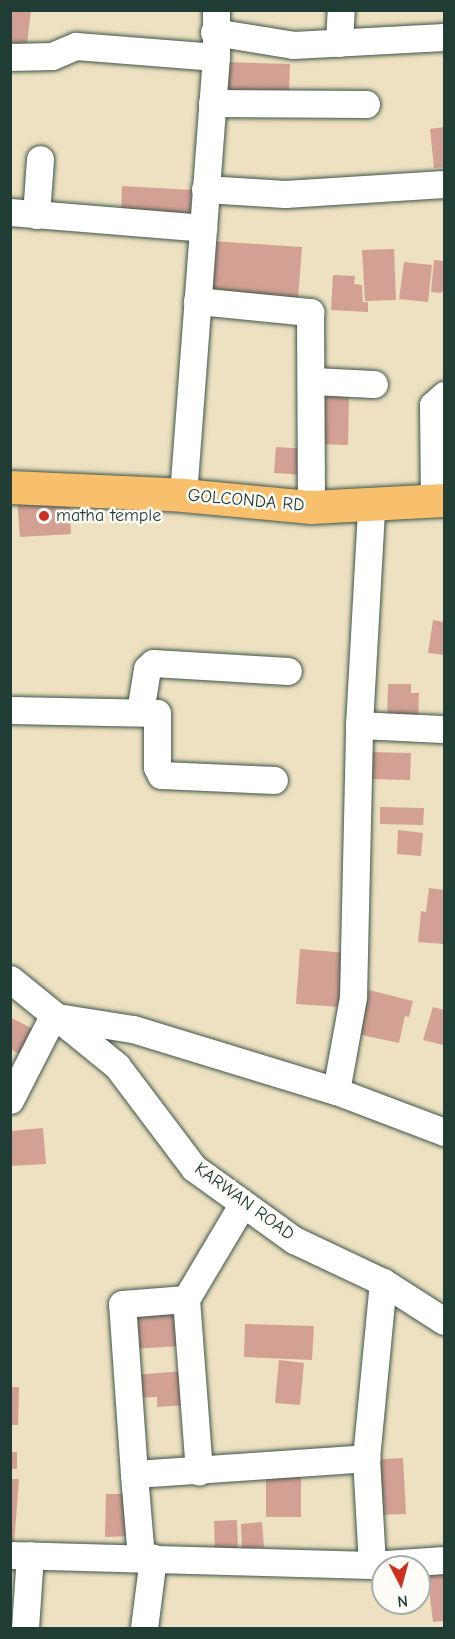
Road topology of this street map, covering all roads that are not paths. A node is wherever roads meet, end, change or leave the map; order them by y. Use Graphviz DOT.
graph roads {
  1 [pos="341,10"];
  2 [pos="215,33"];
  3 [pos="444,37"];
  4 [pos="339,43"];
  5 [pos="10,57"];
  6 [pos="212,103"];
  7 [pos="366,104"];
  8 [pos="40,159"];
  9 [pos="444,184"];
  10 [pos="205,189"];
  11 [pos="23,214"];
  12 [pos="204,228"];
  13 [pos="197,302"];
  14 [pos="312,381"];
  15 [pos="374,384"];
  16 [pos="444,395"];
  17 [pos="10,487"];
  18 [pos="183,495"];
  19 [pos="439,500"];
  20 [pos="311,507"];
  21 [pos="371,507"];
  22 [pos="288,671"];
  23 [pos="10,710"];
  24 [pos="140,712"];
  25 [pos="359,725"];
  26 [pos="444,729"];
  27 [pos="274,780"];
  28 [pos="10,979"];
  29 [pos="53,1016"];
  30 [pos="336,1092"];
  31 [pos="10,1100"];
  32 [pos="444,1132"];
  33 [pos="242,1205"];
  34 [pos="383,1282"];
  35 [pos="186,1299"];
  36 [pos="444,1321"];
  37 [pos="366,1458"];
  38 [pos="199,1472"];
  39 [pos="134,1474"];
  40 [pos="20,1555"];
  41 [pos="371,1555"];
  42 [pos="147,1558"];
  43 [pos="371,1564"];
  44 [pos="24,1629"];
  45 [pos="144,1629"];
  1 -- 4 [label="street"];
  2 -- 4 [label="street"];
  2 -- 5 [label="street"];
  2 -- 6 [label="street"];
  3 -- 4 [label="street"];
  6 -- 7 [label="street"];
  6 -- 10 [label="street"];
  8 -- 11 [label="street"];
  9 -- 10 [label="street"];
  10 -- 12 [label="street"];
  11 -- 12 [label="street"];
  12 -- 13 [label="street"];
  13 -- 14 [label="street"];
  13 -- 18 [label="street"];
  14 -- 15 [label="street"];
  14 -- 20 [label="street"];
  16 -- 19 [label="street"];
  17 -- 18 [label="main road, GOLCONDA RD"];
  18 -- 20 [label="main road, GOLCONDA RD"];
  19 -- 21 [label="main road, GOLCONDA RD"];
  20 -- 21 [label="main road, GOLCONDA RD"];
  21 -- 25 [label="street"];
  22 -- 24 [label="street"];
  23 -- 24 [label="street"];
  24 -- 27 [label="street"];
  25 -- 26 [label="street"];
  25 -- 30 [label="street"];
  28 -- 29 [label="street, KARWAN ROAD"];
  29 -- 30 [label="street"];
  29 -- 31 [label="street"];
  29 -- 33 [label="street, KARWAN ROAD"];
  30 -- 32 [label="street"];
  33 -- 34 [label="street, KARWAN ROAD"];
  33 -- 35 [label="street"];
  34 -- 36 [label="street, KARWAN ROAD"];
  34 -- 37 [label="street"];
  35 -- 38 [label="street"];
  35 -- 39 [label="street"];
  37 -- 38 [label="street"];
  37 -- 41 [label="street"];
  38 -- 39 [label="street"];
  39 -- 42 [label="street"];
  40 -- 42 [label="street"];
  40 -- 44 [label="street"];
  42 -- 43 [label="street"];
  42 -- 45 [label="street"];
}
